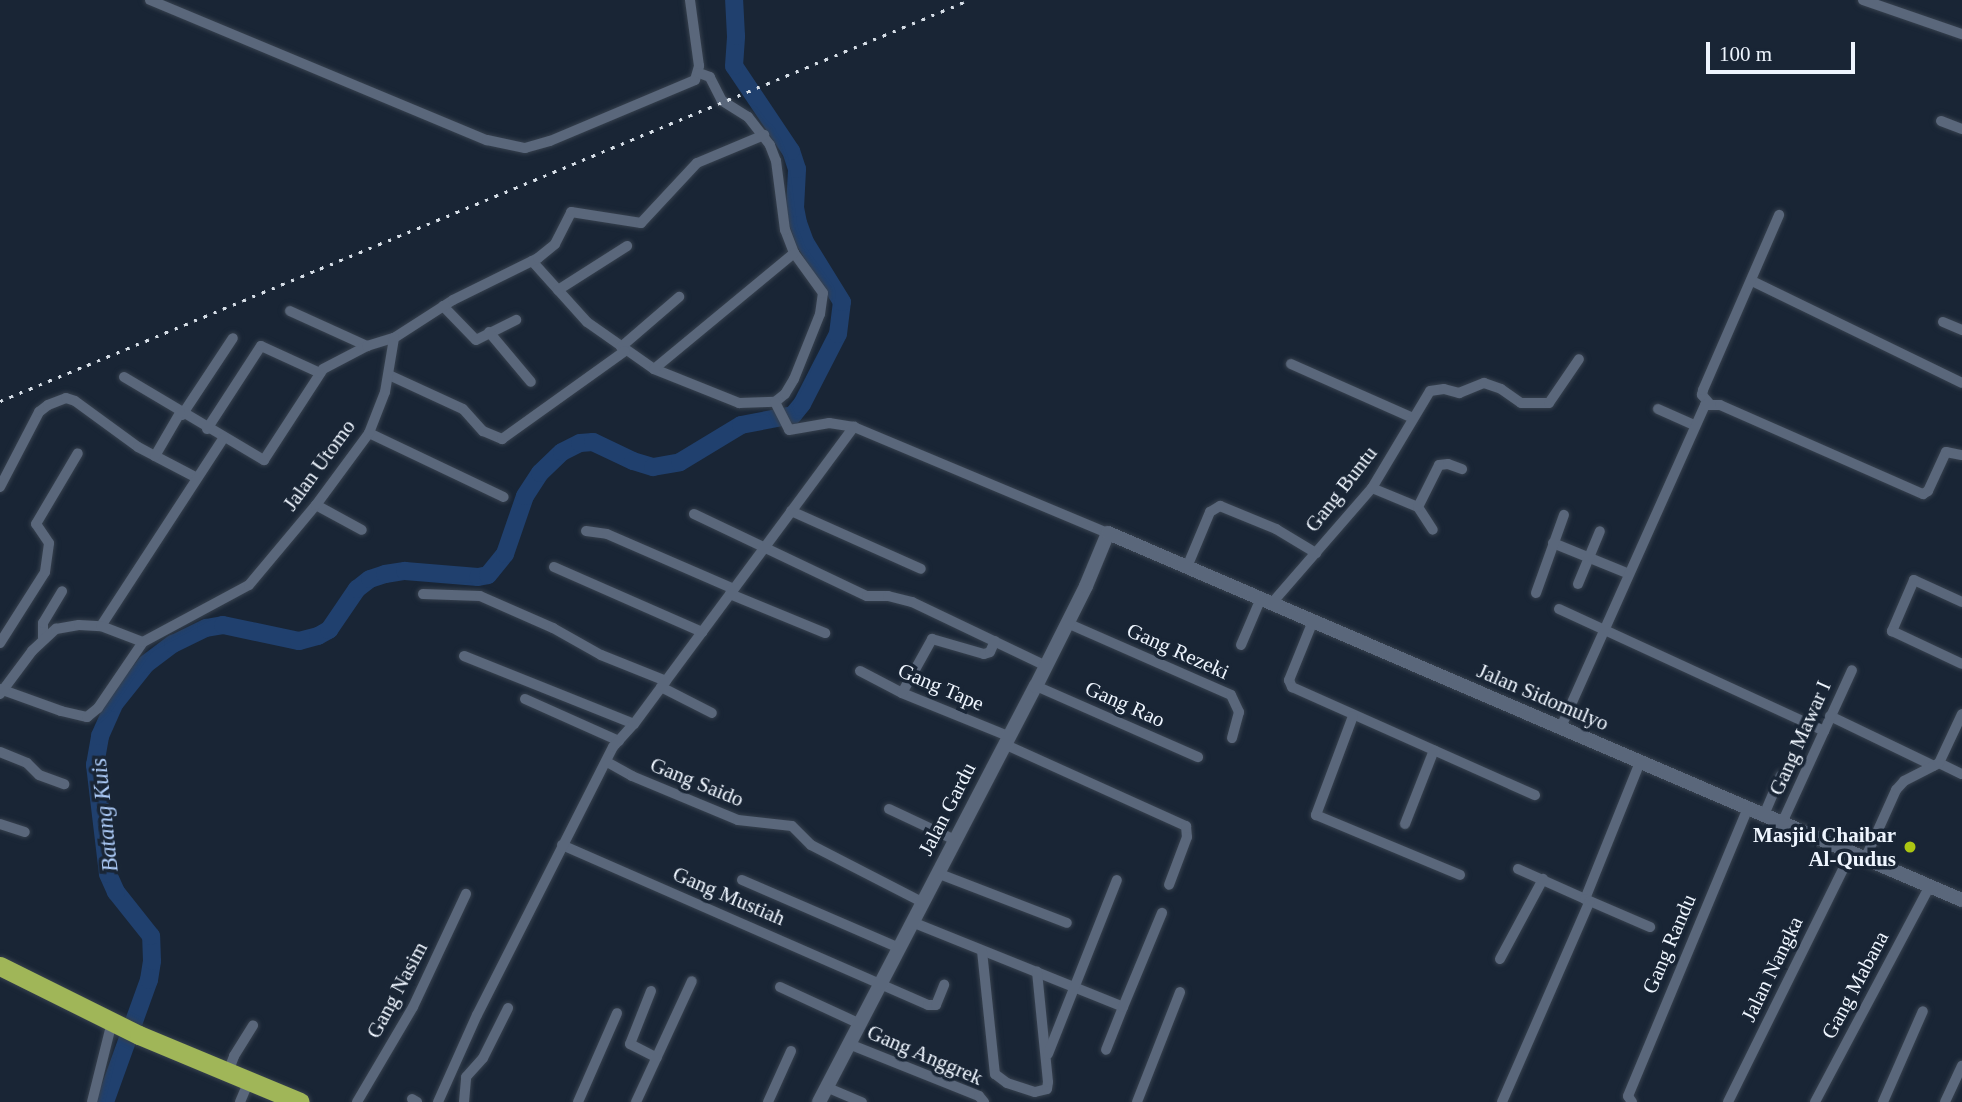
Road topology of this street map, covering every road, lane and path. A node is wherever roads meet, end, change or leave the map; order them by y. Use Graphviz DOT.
graph roads {
  1 [pos="150,0"];
  2 [pos="690,0"];
  3 [pos="1863,0"];
  4 [pos="1962,34"];
  5 [pos="699,73"];
  6 [pos="1941,121"];
  7 [pos="1962,130"];
  8 [pos="764,135"];
  9 [pos="1779,215"];
  10 [pos="627,246"];
  11 [pos="794,253"];
  12 [pos="532,261"];
  13 [pos="1752,281"];
  14 [pos="558,290"];
  15 [pos="679,297"];
  16 [pos="443,306"];
  17 [pos="290,311"];
  18 [pos="516,320"];
  19 [pos="1943,322"];
  20 [pos="1962,330"];
  21 [pos="489,332"];
  22 [pos="233,338"];
  23 [pos="394,338"];
  24 [pos="367,346"];
  25 [pos="623,349"];
  26 [pos="1579,359"];
  27 [pos="1291,364"];
  28 [pos="654,369"];
  29 [pos="320,373"];
  30 [pos="389,375"];
  31 [pos="124,377"];
  32 [pos="531,382"];
  33 [pos="1962,383"];
  34 [pos="1709,403"];
  35 [pos="776,407"];
  36 [pos="1658,410"];
  37 [pos="181,414"];
  38 [pos="1413,418"];
  39 [pos="1694,425"];
  40 [pos="854,427"];
  41 [pos="207,429"];
  42 [pos="369,433"];
  43 [pos="224,437"];
  44 [pos="78,453"];
  45 [pos="1962,455"];
  46 [pos="155,456"];
  47 [pos="1462,469"];
  48 [pos="197,478"];
  49 [pos="0,487"];
  50 [pos="1372,488"];
  51 [pos="504,497"];
  52 [pos="316,505"];
  53 [pos="1418,507"];
  54 [pos="791,511"];
  55 [pos="694,514"];
  56 [pos="1564,515"];
  57 [pos="362,530"];
  58 [pos="1433,530"];
  59 [pos="586,531"];
  60 [pos="1600,531"];
  61 [pos="1108,533"];
  62 [pos="1553,542"];
  63 [pos="762,548"];
  64 [pos="1315,553"];
  65 [pos="1590,559"];
  66 [pos="554,566"];
  67 [pos="1187,567"];
  68 [pos="921,569"];
  69 [pos="1629,574"];
  70 [pos="1578,584"];
  71 [pos="62,591"];
  72 [pos="732,592"];
  73 [pos="1536,593"];
  74 [pos="423,594"];
  75 [pos="1266,601"];
  76 [pos="1962,602"];
  77 [pos="1559,609"];
  78 [pos="1313,621"];
  79 [pos="1068,623"];
  80 [pos="102,626"];
  81 [pos="1606,630"];
  82 [pos="702,632"];
  83 [pos="824,633"];
  84 [pos="43,638"];
  85 [pos="995,641"];
  86 [pos="143,642"];
  87 [pos="0,643"];
  88 [pos="1241,645"];
  89 [pos="464,656"];
  90 [pos="1962,664"];
  91 [pos="1046,666"];
  92 [pos="1852,670"];
  93 [pos="860,671"];
  94 [pos="664,684"];
  95 [pos="1036,686"];
  96 [pos="1,691"];
  97 [pos="902,693"];
  98 [pos="525,699"];
  99 [pos="712,713"];
  100 [pos="1962,714"];
  101 [pos="1353,716"];
  102 [pos="1830,716"];
  103 [pos="634,724"];
  104 [pos="1560,727"];
  105 [pos="1824,731"];
  106 [pos="1233,738"];
  107 [pos="1006,740"];
  108 [pos="619,741"];
  109 [pos="1434,750"];
  110 [pos="0,752"];
  111 [pos="1198,757"];
  112 [pos="607,762"];
  113 [pos="1640,762"];
  114 [pos="1937,764"];
  115 [pos="1962,774"];
  116 [pos="1781,775"];
  117 [pos="64,784"];
  118 [pos="1535,795"];
  119 [pos="1748,808"];
  120 [pos="889,809"];
  121 [pos="1764,815"];
  122 [pos="1782,822"];
  123 [pos="0,824"];
  124 [pos="1405,824"];
  125 [pos="24,832"];
  126 [pos="955,840"];
  127 [pos="562,845"];
  128 [pos="1851,853"];
  129 [pos="1865,859"];
  130 [pos="1518,869"];
  131 [pos="937,873"];
  132 [pos="1460,875"];
  133 [pos="1543,878"];
  134 [pos="742,880"];
  135 [pos="1117,880"];
  136 [pos="1169,885"];
  137 [pos="1930,886"];
  138 [pos="466,894"];
  139 [pos="1588,900"];
  140 [pos="1962,901"];
  141 [pos="922,902"];
  142 [pos="1162,913"];
  143 [pos="912,922"];
  144 [pos="1067,923"];
  145 [pos="1650,927"];
  146 [pos="899,948"];
  147 [pos="982,951"];
  148 [pos="1500,959"];
  149 [pos="0,966"];
  150 [pos="1037,972"];
  151 [pos="692,981"];
  152 [pos="880,984"];
  153 [pos="944,985"];
  154 [pos="780,987"];
  155 [pos="1077,988"];
  156 [pos="651,990"];
  157 [pos="1181,992"];
  158 [pos="1122,1007"];
  159 [pos="508,1008"];
  160 [pos="1923,1011"];
  161 [pos="618,1013"];
  162 [pos="860,1024"];
  163 [pos="253,1026"];
  164 [pos="125,1028"];
  165 [pos="849,1044"];
  166 [pos="1106,1050"];
  167 [pos="791,1051"];
  168 [pos="1047,1057"];
  169 [pos="657,1058"];
  170 [pos="1962,1066"];
  171 [pos="228,1072"];
  172 [pos="249,1082"];
  173 [pos="826,1087"];
  174 [pos="1630,1099"];
  175 [pos="92,1102"];
  176 [pos="240,1102"];
  177 [pos="300,1102"];
  178 [pos="357,1102"];
  179 [pos="438,1102"];
  180 [pos="464,1102"];
  181 [pos="578,1102"];
  182 [pos="636,1102"];
  183 [pos="768,1102"];
  184 [pos="819,1102"];
  185 [pos="862,1102"];
  186 [pos="984,1102"];
  187 [pos="1137,1102"];
  188 [pos="1502,1102"];
  189 [pos="1728,1102"];
  190 [pos="1815,1102"];
  191 [pos="1883,1102"];
  192 [pos="1945,1102"];
  1 -- 5 [label="street"];
  2 -- 5 [label="street"];
  3 -- 4 [label="street"];
  5 -- 8 [label="street"];
  6 -- 7 [label="street"];
  8 -- 11 [label="street"];
  8 -- 12 [label="street"];
  9 -- 13 [label="street"];
  10 -- 14 [label="street"];
  11 -- 28 [label="street"];
  11 -- 35 [label="street"];
  12 -- 14 [label="street"];
  12 -- 16 [label="street"];
  13 -- 33 [label="street"];
  13 -- 34 [label="street"];
  14 -- 25 [label="street"];
  15 -- 25 [label="street"];
  16 -- 21 [label="street"];
  16 -- 23 [label="street"];
  17 -- 24 [label="street"];
  18 -- 21 [label="street"];
  19 -- 20 [label="street"];
  21 -- 32 [label="street"];
  22 -- 37 [label="street"];
  23 -- 24 [label="street"];
  23 -- 30 [label="street, Jalan Utomo"];
  24 -- 29 [label="street"];
  25 -- 28 [label="street"];
  25 -- 30 [label="street"];
  26 -- 38 [label="street, Gang Buntu"];
  27 -- 38 [label="street"];
  28 -- 35 [label="street"];
  29 -- 41 [label="street"];
  29 -- 43 [label="street"];
  30 -- 42 [label="street, Jalan Utomo"];
  31 -- 37 [label="street"];
  34 -- 39 [label="street"];
  34 -- 45 [label="street"];
  35 -- 40 [label="street"];
  36 -- 39 [label="street"];
  37 -- 41 [label="street"];
  37 -- 46 [label="street"];
  38 -- 50 [label="street, Gang Buntu"];
  39 -- 69 [label="street"];
  40 -- 54 [label="street"];
  40 -- 61 [label="street"];
  41 -- 43 [label="street"];
  42 -- 51 [label="street"];
  42 -- 52 [label="street, Jalan Utomo"];
  43 -- 48 [label="street"];
  44 -- 87 [label="street"];
  46 -- 48 [label="street"];
  46 -- 49 [label="street"];
  47 -- 53 [label="street"];
  48 -- 80 [label="street"];
  50 -- 53 [label="street"];
  50 -- 64 [label="street, Gang Buntu"];
  52 -- 57 [label="street"];
  52 -- 86 [label="street, Jalan Utomo"];
  53 -- 58 [label="street"];
  54 -- 63 [label="street"];
  54 -- 68 [label="street"];
  55 -- 63 [label="street"];
  56 -- 62 [label="street"];
  59 -- 72 [label="street"];
  60 -- 65 [label="street"];
  61 -- 67 [label="street, Jalan Sidomulyo"];
  61 -- 79 [label="street, Jalan Gardu"];
  62 -- 65 [label="street"];
  62 -- 73 [label="street"];
  63 -- 72 [label="street"];
  63 -- 85 [label="street"];
  64 -- 67 [label="street"];
  64 -- 75 [label="street, Gang Buntu"];
  65 -- 69 [label="street"];
  65 -- 70 [label="street"];
  66 -- 82 [label="street"];
  67 -- 75 [label="street, Jalan Sidomulyo"];
  69 -- 81 [label="street"];
  71 -- 84 [label="street"];
  72 -- 82 [label="street"];
  72 -- 83 [label="street"];
  74 -- 94 [label="street"];
  75 -- 78 [label="street, Jalan Sidomulyo"];
  75 -- 88 [label="street, Gang Buntu"];
  76 -- 90 [label="street"];
  77 -- 81 [label="street"];
  78 -- 101 [label="street"];
  78 -- 104 [label="street, Jalan Sidomulyo"];
  79 -- 91 [label="street, Jalan Gardu"];
  79 -- 106 [label="street, Gang Rezeki"];
  80 -- 84 [label="street"];
  80 -- 86 [label="street"];
  81 -- 104 [label="street"];
  81 -- 105 [label="street"];
  82 -- 94 [label="street"];
  84 -- 96 [label="street"];
  85 -- 91 [label="street"];
  85 -- 97 [label="street"];
  86 -- 96 [label="street"];
  89 -- 103 [label="street"];
  91 -- 95 [label="street, Jalan Gardu"];
  92 -- 102 [label="street, Gang Mawar I"];
  93 -- 97 [label="street, Gang Tape"];
  94 -- 99 [label="street"];
  94 -- 103 [label="street"];
  95 -- 107 [label="street, Jalan Gardu"];
  95 -- 111 [label="street, Gang Rao"];
  97 -- 107 [label="street, Gang Tape"];
  98 -- 108 [label="street"];
  100 -- 114 [label="street"];
  101 -- 109 [label="street"];
  101 -- 132 [label="street"];
  102 -- 105 [label="street, Gang Mawar I"];
  102 -- 114 [label="street"];
  103 -- 108 [label="street"];
  104 -- 113 [label="street, Jalan Sidomulyo"];
  105 -- 122 [label="street, Gang Mawar I"];
  107 -- 126 [label="street, Jalan Gardu"];
  107 -- 136 [label="street, Gang Tape"];
  108 -- 112 [label="street"];
  109 -- 118 [label="street"];
  109 -- 124 [label="street"];
  110 -- 117 [label="street"];
  112 -- 127 [label="street"];
  112 -- 141 [label="street, Gang Saido"];
  113 -- 119 [label="street, Jalan Sidomulyo"];
  113 -- 139 [label="street"];
  114 -- 115 [label="street"];
  114 -- 129 [label="street"];
  116 -- 121 [label="street"];
  119 -- 121 [label="street, Jalan Sidomulyo"];
  119 -- 174 [label="street, Gang Randu"];
  120 -- 126 [label="street"];
  121 -- 122 [label="street, Jalan Sidomulyo"];
  122 -- 128 [label="street, Jalan Sidomulyo"];
  123 -- 125 [label="street"];
  126 -- 131 [label="street, Jalan Gardu"];
  127 -- 152 [label="street, Gang Mustiah"];
  127 -- 179 [label="street"];
  128 -- 129 [label="street, Jalan Sidomulyo"];
  128 -- 189 [label="street, Jalan Nangka"];
  129 -- 137 [label="street, Jalan Sidomulyo"];
  130 -- 133 [label="street"];
  131 -- 141 [label="street, Jalan Gardu"];
  131 -- 144 [label="street"];
  133 -- 139 [label="street"];
  133 -- 148 [label="street"];
  134 -- 146 [label="street"];
  135 -- 155 [label="street"];
  137 -- 140 [label="street, Jalan Sidomulyo"];
  137 -- 190 [label="street, Gang Mabana"];
  138 -- 178 [label="street, Gang Nasim"];
  139 -- 145 [label="street"];
  139 -- 188 [label="street"];
  141 -- 143 [label="street, Jalan Gardu"];
  142 -- 158 [label="street"];
  143 -- 146 [label="street, Jalan Gardu"];
  143 -- 147 [label="street"];
  146 -- 152 [label="street, Jalan Gardu"];
  147 -- 150 [label="street"];
  147 -- 168 [label="street"];
  149 -- 164 [label="highway"];
  150 -- 155 [label="street"];
  150 -- 168 [label="street"];
  151 -- 169 [label="street"];
  152 -- 153 [label="street, Gang Mustiah"];
  152 -- 162 [label="street, Jalan Gardu"];
  154 -- 162 [label="street"];
  155 -- 158 [label="street"];
  155 -- 168 [label="street"];
  156 -- 169 [label="street"];
  157 -- 187 [label="street"];
  158 -- 166 [label="street"];
  159 -- 180 [label="street"];
  160 -- 191 [label="street"];
  161 -- 181 [label="street"];
  162 -- 165 [label="street, Jalan Gardu"];
  163 -- 171 [label="street"];
  164 -- 171 [label="highway"];
  164 -- 175 [label="street"];
  165 -- 173 [label="street, Jalan Gardu"];
  165 -- 186 [label="street, Gang Anggrek"];
  167 -- 183 [label="street"];
  169 -- 182 [label="street"];
  170 -- 192 [label="street"];
  171 -- 172 [label="highway"];
  172 -- 176 [label="street"];
  172 -- 177 [label="highway"];
  173 -- 184 [label="street, Jalan Gardu"];
  173 -- 185 [label="street"];
}
